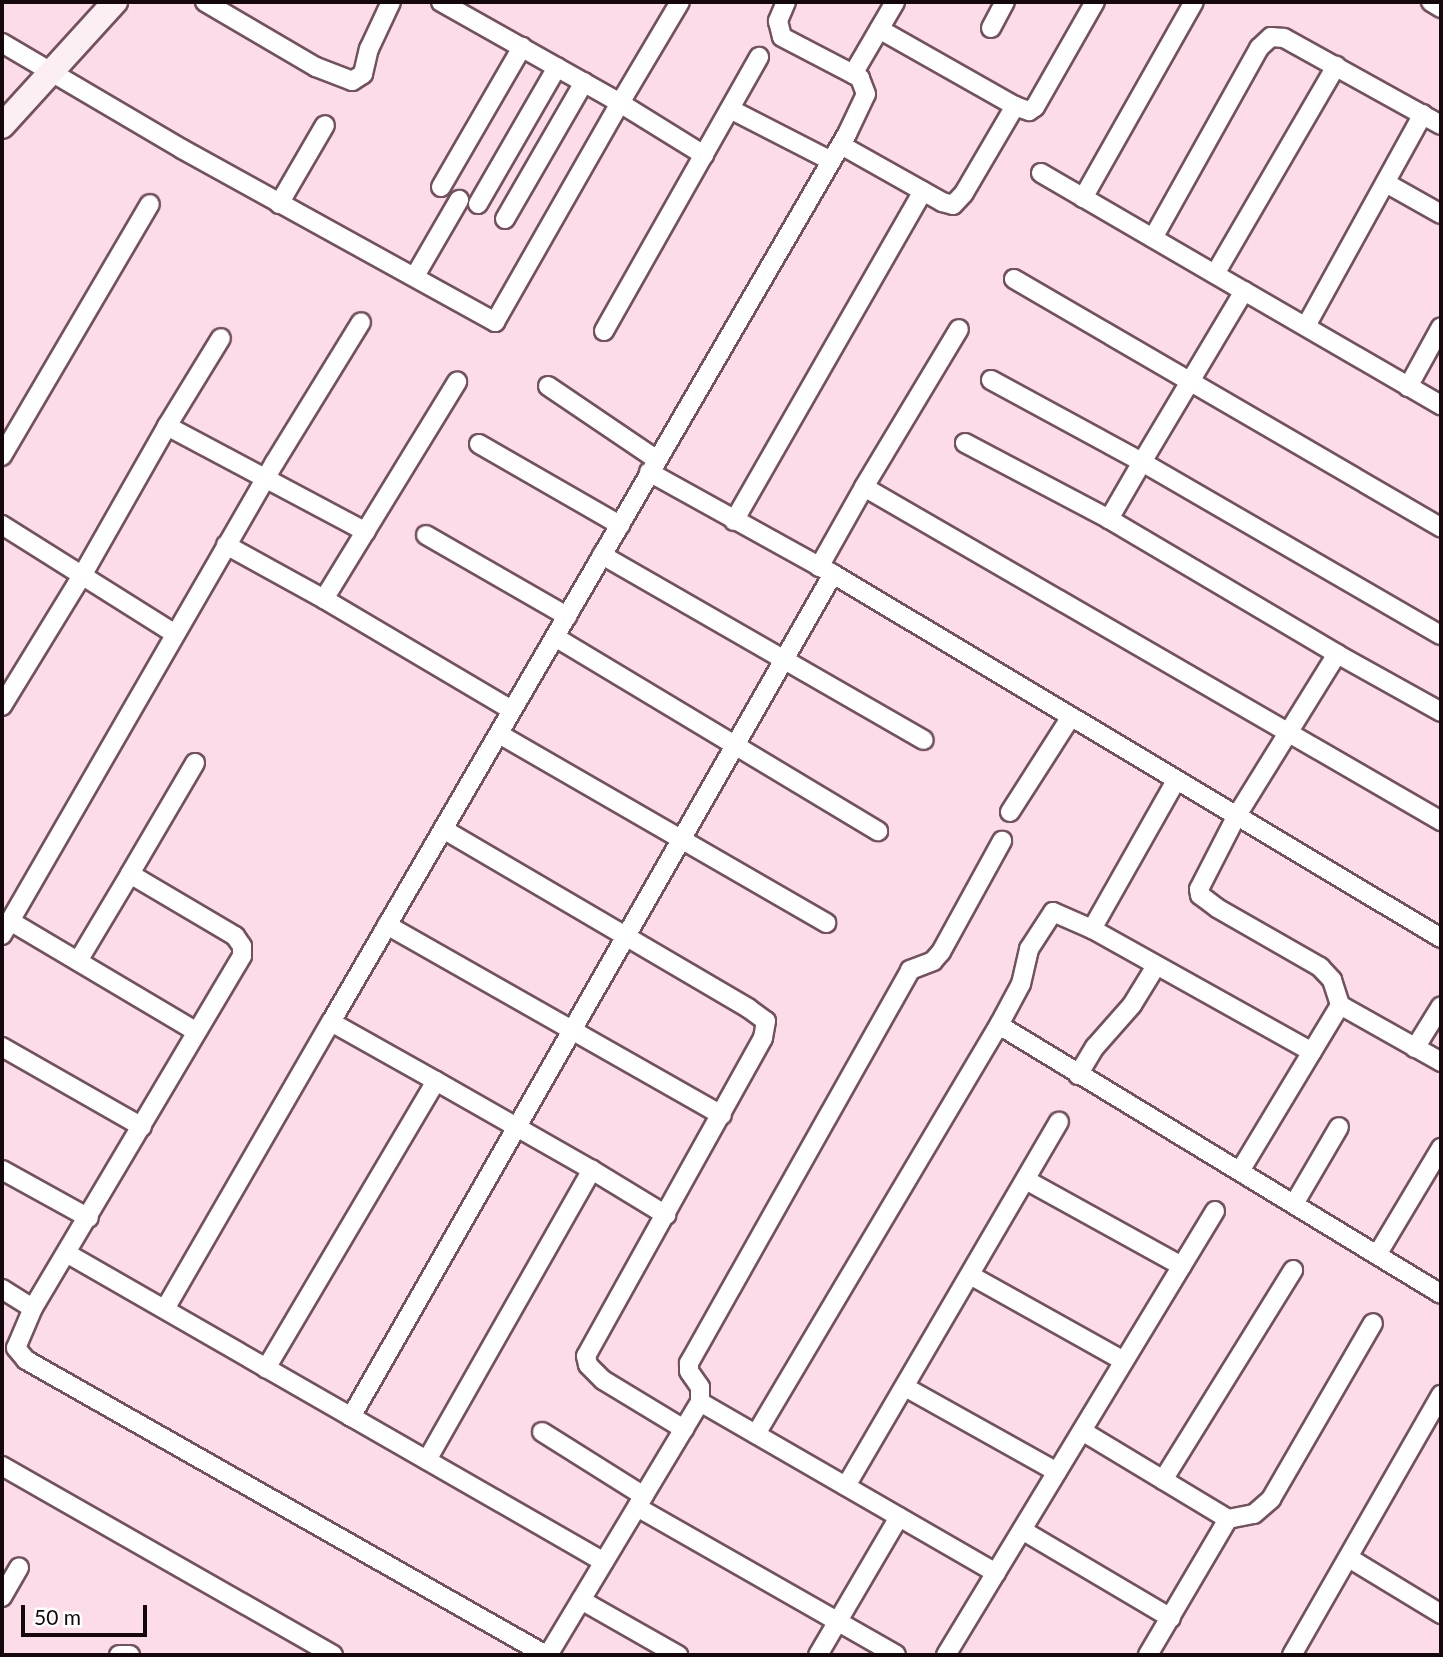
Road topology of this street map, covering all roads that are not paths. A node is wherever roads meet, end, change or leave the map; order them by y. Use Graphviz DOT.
graph roads {
  1 [pos="115,2"];
  2 [pos="205,2"];
  3 [pos="391,2"];
  4 [pos="441,2"];
  5 [pos="680,2"];
  6 [pos="786,2"];
  7 [pos="895,2"];
  8 [pos="1005,2"];
  9 [pos="1096,2"];
  10 [pos="1194,2"];
  11 [pos="1431,2"];
  12 [pos="1441,8"];
  13 [pos="991,28"];
  14 [pos="879,29"];
  15 [pos="2,43"];
  16 [pos="522,47"];
  17 [pos="759,57"];
  18 [pos="1336,66"];
  19 [pos="556,67"];
  20 [pos="51,72"];
  21 [pos="853,74"];
  22 [pos="584,82"];
  23 [pos="620,103"];
  24 [pos="1015,106"];
  25 [pos="730,109"];
  26 [pos="1423,114"];
  27 [pos="325,125"];
  28 [pos="1441,125"];
  29 [pos="2,126"];
  30 [pos="841,145"];
  31 [pos="704,155"];
  32 [pos="831,161"];
  33 [pos="1041,173"];
  34 [pos="1386,183"];
  35 [pos="441,187"];
  36 [pos="923,191"];
  37 [pos="1083,198"];
  38 [pos="459,200"];
  39 [pos="150,204"];
  40 [pos="279,204"];
  41 [pos="478,204"];
  42 [pos="1441,214"];
  43 [pos="505,219"];
  44 [pos="1153,238"];
  45 [pos="1215,274"];
  46 [pos="415,276"];
  47 [pos="1014,279"];
  48 [pos="1244,290"];
  49 [pos="361,322"];
  50 [pos="1306,327"];
  51 [pos="1441,327"];
  52 [pos="959,329"];
  53 [pos="604,331"];
  54 [pos="221,338"];
  55 [pos="1191,379"];
  56 [pos="991,380"];
  57 [pos="457,382"];
  58 [pos="548,386"];
  59 [pos="1408,387"];
  60 [pos="1441,405"];
  61 [pos="167,426"];
  62 [pos="965,443"];
  63 [pos="480,444"];
  64 [pos="2,456"];
  65 [pos="1142,462"];
  66 [pos="653,465"];
  67 [pos="265,479"];
  68 [pos="864,487"];
  69 [pos="1109,519"];
  70 [pos="733,521"];
  71 [pos="2,525"];
  72 [pos="620,525"];
  73 [pos="1441,528"];
  74 [pos="366,533"];
  75 [pos="426,535"];
  76 [pos="226,545"];
  77 [pos="602,555"];
  78 [pos="826,571"];
  79 [pos="83,574"];
  80 [pos="324,599"];
  81 [pos="567,616"];
  82 [pos="175,634"];
  83 [pos="1441,635"];
  84 [pos="555,637"];
  85 [pos="1337,654"];
  86 [pos="783,660"];
  87 [pos="2,706"];
  88 [pos="512,710"];
  89 [pos="1441,712"];
  90 [pos="1070,718"];
  91 [pos="1288,732"];
  92 [pos="499,734"];
  93 [pos="924,740"];
  94 [pos="735,745"];
  95 [pos="195,763"];
  96 [pos="1175,782"];
  97 [pos="1010,813"];
  98 [pos="1236,817"];
  99 [pos="1441,821"];
  100 [pos="443,829"];
  101 [pos="878,831"];
  102 [pos="681,839"];
  103 [pos="1002,841"];
  104 [pos="130,874"];
  105 [pos="826,923"];
  106 [pos="387,925"];
  107 [pos="6,928"];
  108 [pos="1093,929"];
  109 [pos="625,937"];
  110 [pos="1441,938"];
  111 [pos="78,961"];
  112 [pos="1156,966"];
  113 [pos="1340,1005"];
  114 [pos="1441,1006"];
  115 [pos="331,1022"];
  116 [pos="999,1025"];
  117 [pos="573,1029"];
  118 [pos="197,1032"];
  119 [pos="2,1047"];
  120 [pos="1415,1048"];
  121 [pos="1312,1052"];
  122 [pos="1441,1062"];
  123 [pos="1079,1075"];
  124 [pos="436,1081"];
  125 [pos="722,1115"];
  126 [pos="1059,1122"];
  127 [pos="142,1127"];
  128 [pos="517,1127"];
  129 [pos="1339,1127"];
  130 [pos="1441,1148"];
  131 [pos="2,1170"];
  132 [pos="592,1170"];
  133 [pos="1240,1171"];
  134 [pos="1027,1180"];
  135 [pos="1294,1204"];
  136 [pos="1215,1211"];
  137 [pos="666,1215"];
  138 [pos="89,1218"];
  139 [pos="68,1254"];
  140 [pos="1377,1255"];
  141 [pos="1182,1266"];
  142 [pos="1293,1270"];
  143 [pos="970,1275"];
  144 [pos="2,1289"];
  145 [pos="1441,1294"];
  146 [pos="33,1308"];
  147 [pos="165,1310"];
  148 [pos="1373,1323"];
  149 [pos="1124,1361"];
  150 [pos="266,1368"];
  151 [pos="905,1387"];
  152 [pos="1441,1395"];
  153 [pos="700,1402"];
  154 [pos="351,1417"];
  155 [pos="684,1429"];
  156 [pos="1082,1431"];
  157 [pos="542,1432"];
  158 [pos="756,1434"];
  159 [pos="427,1460"];
  160 [pos="2,1466"];
  161 [pos="1057,1472"];
  162 [pos="1163,1480"];
  163 [pos="846,1486"];
  164 [pos="641,1502"];
  165 [pos="899,1517"];
  166 [pos="1228,1519"];
  167 [pos="1022,1530"];
  168 [pos="1349,1558"];
  169 [pos="604,1562"];
  170 [pos="19,1568"];
  171 [pos="996,1573"];
  172 [pos="2,1597"];
  173 [pos="581,1600"];
  174 [pos="1441,1614"];
  175 [pos="1171,1618"];
  176 [pos="837,1622"];
  177 [pos="119,1655"];
  178 [pos="130,1655"];
  179 [pos="333,1655"];
  180 [pos="547,1655"];
  181 [pos="678,1655"];
  182 [pos="818,1655"];
  183 [pos="896,1655"];
  184 [pos="946,1655"];
  185 [pos="1148,1655"];
  186 [pos="1292,1655"];
  1 -- 20 [label="street"];
  2 -- 3 [label="street"];
  4 -- 16 [label="street"];
  5 -- 23 [label="street"];
  6 -- 21 [label="street"];
  7 -- 14 [label="street"];
  8 -- 13 [label="street"];
  9 -- 24 [label="street"];
  10 -- 37 [label="street"];
  11 -- 12 [label="street"];
  14 -- 21 [label="street"];
  14 -- 24 [label="street"];
  15 -- 20 [label="street"];
  16 -- 19 [label="street"];
  16 -- 35 [label="street"];
  17 -- 25 [label="street"];
  18 -- 26 [label="street"];
  18 -- 44 [label="street"];
  18 -- 45 [label="street"];
  19 -- 22 [label="street"];
  19 -- 41 [label="street"];
  20 -- 29 [label="street"];
  20 -- 40 [label="street"];
  21 -- 30 [label="street"];
  22 -- 23 [label="street"];
  22 -- 43 [label="street"];
  23 -- 31 [label="street"];
  23 -- 46 [label="street"];
  24 -- 36 [label="street"];
  25 -- 31 [label="street"];
  25 -- 32 [label="street"];
  26 -- 28 [label="street"];
  26 -- 34 [label="street"];
  27 -- 40 [label="street"];
  30 -- 32 [label="street"];
  30 -- 36 [label="street"];
  31 -- 53 [label="street"];
  32 -- 66 [label="street"];
  33 -- 37 [label="street"];
  34 -- 42 [label="street"];
  34 -- 50 [label="street"];
  36 -- 70 [label="street"];
  37 -- 44 [label="street"];
  38 -- 46 [label="street"];
  39 -- 64 [label="street"];
  40 -- 46 [label="street"];
  44 -- 45 [label="street"];
  45 -- 48 [label="street"];
  47 -- 55 [label="street"];
  48 -- 50 [label="street"];
  48 -- 55 [label="street"];
  49 -- 67 [label="street"];
  50 -- 59 [label="street"];
  51 -- 59 [label="street"];
  52 -- 68 [label="street"];
  54 -- 61 [label="street"];
  55 -- 65 [label="street"];
  55 -- 73 [label="street"];
  56 -- 65 [label="street"];
  57 -- 74 [label="street"];
  58 -- 66 [label="street"];
  59 -- 60 [label="street"];
  61 -- 67 [label="street"];
  61 -- 79 [label="street"];
  62 -- 69 [label="street"];
  63 -- 72 [label="street"];
  65 -- 69 [label="street"];
  65 -- 83 [label="street"];
  66 -- 70 [label="street"];
  66 -- 72 [label="street"];
  67 -- 74 [label="street"];
  67 -- 76 [label="street"];
  68 -- 78 [label="street"];
  68 -- 91 [label="street"];
  69 -- 85 [label="street"];
  70 -- 78 [label="street"];
  71 -- 79 [label="street"];
  72 -- 77 [label="street"];
  74 -- 80 [label="street"];
  75 -- 81 [label="street"];
  76 -- 80 [label="street"];
  76 -- 82 [label="street"];
  77 -- 81 [label="street"];
  77 -- 86 [label="street"];
  78 -- 86 [label="street"];
  78 -- 90 [label="street"];
  79 -- 82 [label="street"];
  79 -- 87 [label="street"];
  80 -- 88 [label="street"];
  81 -- 84 [label="street"];
  82 -- 107 [label="street"];
  84 -- 88 [label="street"];
  84 -- 94 [label="street"];
  85 -- 89 [label="street"];
  85 -- 91 [label="street"];
  86 -- 93 [label="street"];
  86 -- 94 [label="street"];
  88 -- 92 [label="street"];
  90 -- 96 [label="street"];
  90 -- 97 [label="street"];
  91 -- 98 [label="street"];
  91 -- 99 [label="street"];
  92 -- 100 [label="street"];
  92 -- 102 [label="street"];
  94 -- 101 [label="street"];
  94 -- 102 [label="street"];
  95 -- 104 [label="street"];
  96 -- 98 [label="street"];
  96 -- 108 [label="street"];
  98 -- 110 [label="street"];
  98 -- 113 [label="street"];
  100 -- 106 [label="street"];
  100 -- 109 [label="street"];
  102 -- 105 [label="street"];
  102 -- 109 [label="street"];
  103 -- 153 [label="street"];
  104 -- 111 [label="street"];
  104 -- 118 [label="street"];
  106 -- 115 [label="street"];
  106 -- 117 [label="street"];
  107 -- 111 [label="street"];
  108 -- 112 [label="street"];
  108 -- 116 [label="street"];
  109 -- 117 [label="street"];
  109 -- 125 [label="street"];
  111 -- 118 [label="street"];
  112 -- 121 [label="street"];
  112 -- 123 [label="street"];
  113 -- 120 [label="street"];
  113 -- 121 [label="street"];
  114 -- 120 [label="street"];
  115 -- 124 [label="street"];
  115 -- 147 [label="street"];
  116 -- 123 [label="street"];
  116 -- 158 [label="street"];
  117 -- 125 [label="street"];
  117 -- 128 [label="street"];
  118 -- 127 [label="street"];
  119 -- 127 [label="street"];
  120 -- 122 [label="street"];
  121 -- 133 [label="street"];
  123 -- 133 [label="street"];
  124 -- 128 [label="street"];
  124 -- 150 [label="street"];
  125 -- 137 [label="street"];
  126 -- 134 [label="street"];
  127 -- 138 [label="street"];
  128 -- 132 [label="street"];
  128 -- 154 [label="street"];
  129 -- 135 [label="street"];
  130 -- 140 [label="street"];
  131 -- 138 [label="street"];
  132 -- 137 [label="street"];
  132 -- 159 [label="street"];
  133 -- 135 [label="street"];
  134 -- 141 [label="street"];
  134 -- 143 [label="street"];
  135 -- 140 [label="street"];
  136 -- 141 [label="street"];
  137 -- 155 [label="street"];
  138 -- 139 [label="street"];
  139 -- 146 [label="street"];
  139 -- 147 [label="street"];
  140 -- 145 [label="street"];
  141 -- 149 [label="street"];
  142 -- 162 [label="street"];
  143 -- 149 [label="street"];
  143 -- 151 [label="street"];
  144 -- 146 [label="street"];
  146 -- 180 [label="street"];
  147 -- 150 [label="street"];
  148 -- 166 [label="street"];
  149 -- 156 [label="street"];
  150 -- 154 [label="street"];
  151 -- 161 [label="street"];
  151 -- 163 [label="street"];
  152 -- 168 [label="street"];
  153 -- 155 [label="street"];
  153 -- 158 [label="street"];
  154 -- 159 [label="street"];
  155 -- 164 [label="street"];
  156 -- 161 [label="street"];
  156 -- 162 [label="street"];
  157 -- 164 [label="street"];
  158 -- 163 [label="street"];
  159 -- 169 [label="street"];
  160 -- 179 [label="street"];
  161 -- 167 [label="street"];
  162 -- 166 [label="street"];
  163 -- 165 [label="street"];
  164 -- 169 [label="street"];
  164 -- 176 [label="street"];
  165 -- 171 [label="street"];
  165 -- 176 [label="street"];
  166 -- 175 [label="street"];
  167 -- 171 [label="street"];
  167 -- 175 [label="street"];
  168 -- 174 [label="street"];
  168 -- 186 [label="street"];
  169 -- 173 [label="street"];
  170 -- 172 [label="street"];
  171 -- 184 [label="street"];
  173 -- 180 [label="street"];
  173 -- 181 [label="street"];
  175 -- 185 [label="street"];
  176 -- 182 [label="street"];
  176 -- 183 [label="street"];
  177 -- 178 [label="street"];
}
